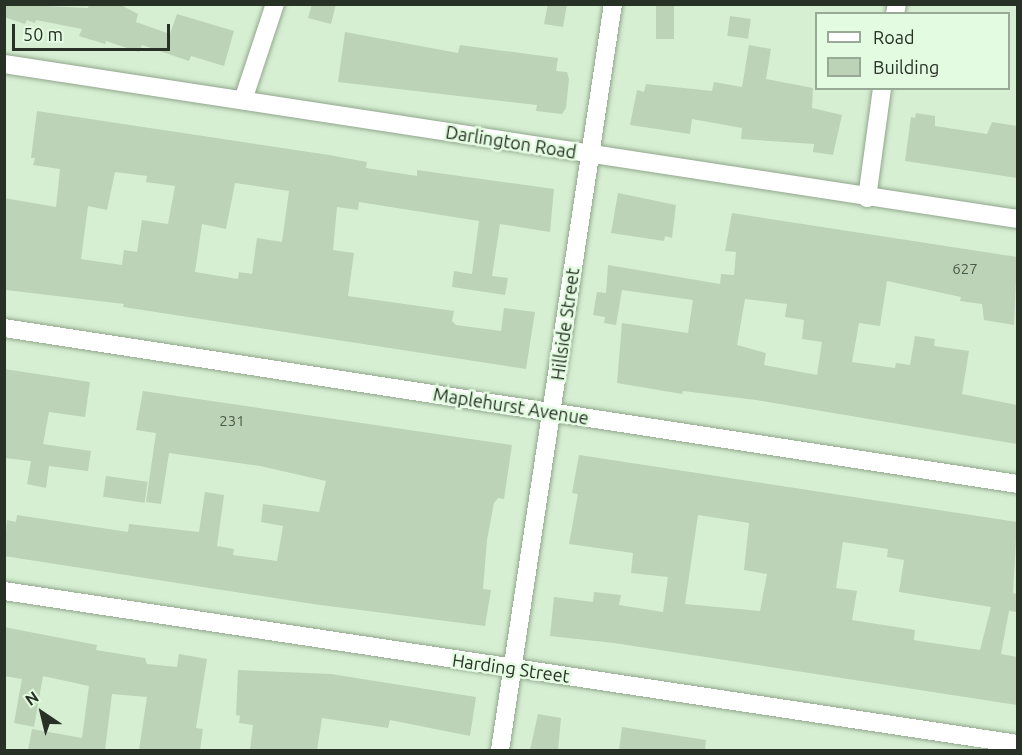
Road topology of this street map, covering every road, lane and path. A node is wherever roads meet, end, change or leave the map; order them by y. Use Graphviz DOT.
graph roads {
  1 [pos="275,4"];
  2 [pos="613,4"];
  3 [pos="4,63"];
  4 [pos="882,90"];
  5 [pos="243,100"];
  6 [pos="591,154"];
  7 [pos="867,198"];
  8 [pos="1017,219"];
  9 [pos="4,328"];
  10 [pos="552,412"];
  11 [pos="1017,484"];
  12 [pos="4,591"];
  13 [pos="512,668"];
  14 [pos="1017,744"];
  15 [pos="500,750"];
  1 -- 5 [label="street"];
  2 -- 6 [label="street, Hillside Street"];
  3 -- 5 [label="street, Darlington Road"];
  4 -- 7 [label="street"];
  5 -- 6 [label="street, Darlington Road"];
  6 -- 7 [label="street, Darlington Road"];
  6 -- 10 [label="street, Hillside Street"];
  7 -- 8 [label="street, Darlington Road"];
  9 -- 10 [label="street, Maplehurst Avenue"];
  10 -- 11 [label="street, Maplehurst Avenue"];
  10 -- 13 [label="street, Hillside Street"];
  12 -- 13 [label="street, Harding Street"];
  13 -- 14 [label="street, Harding Street"];
  13 -- 15 [label="street, Hillside Street"];
}
